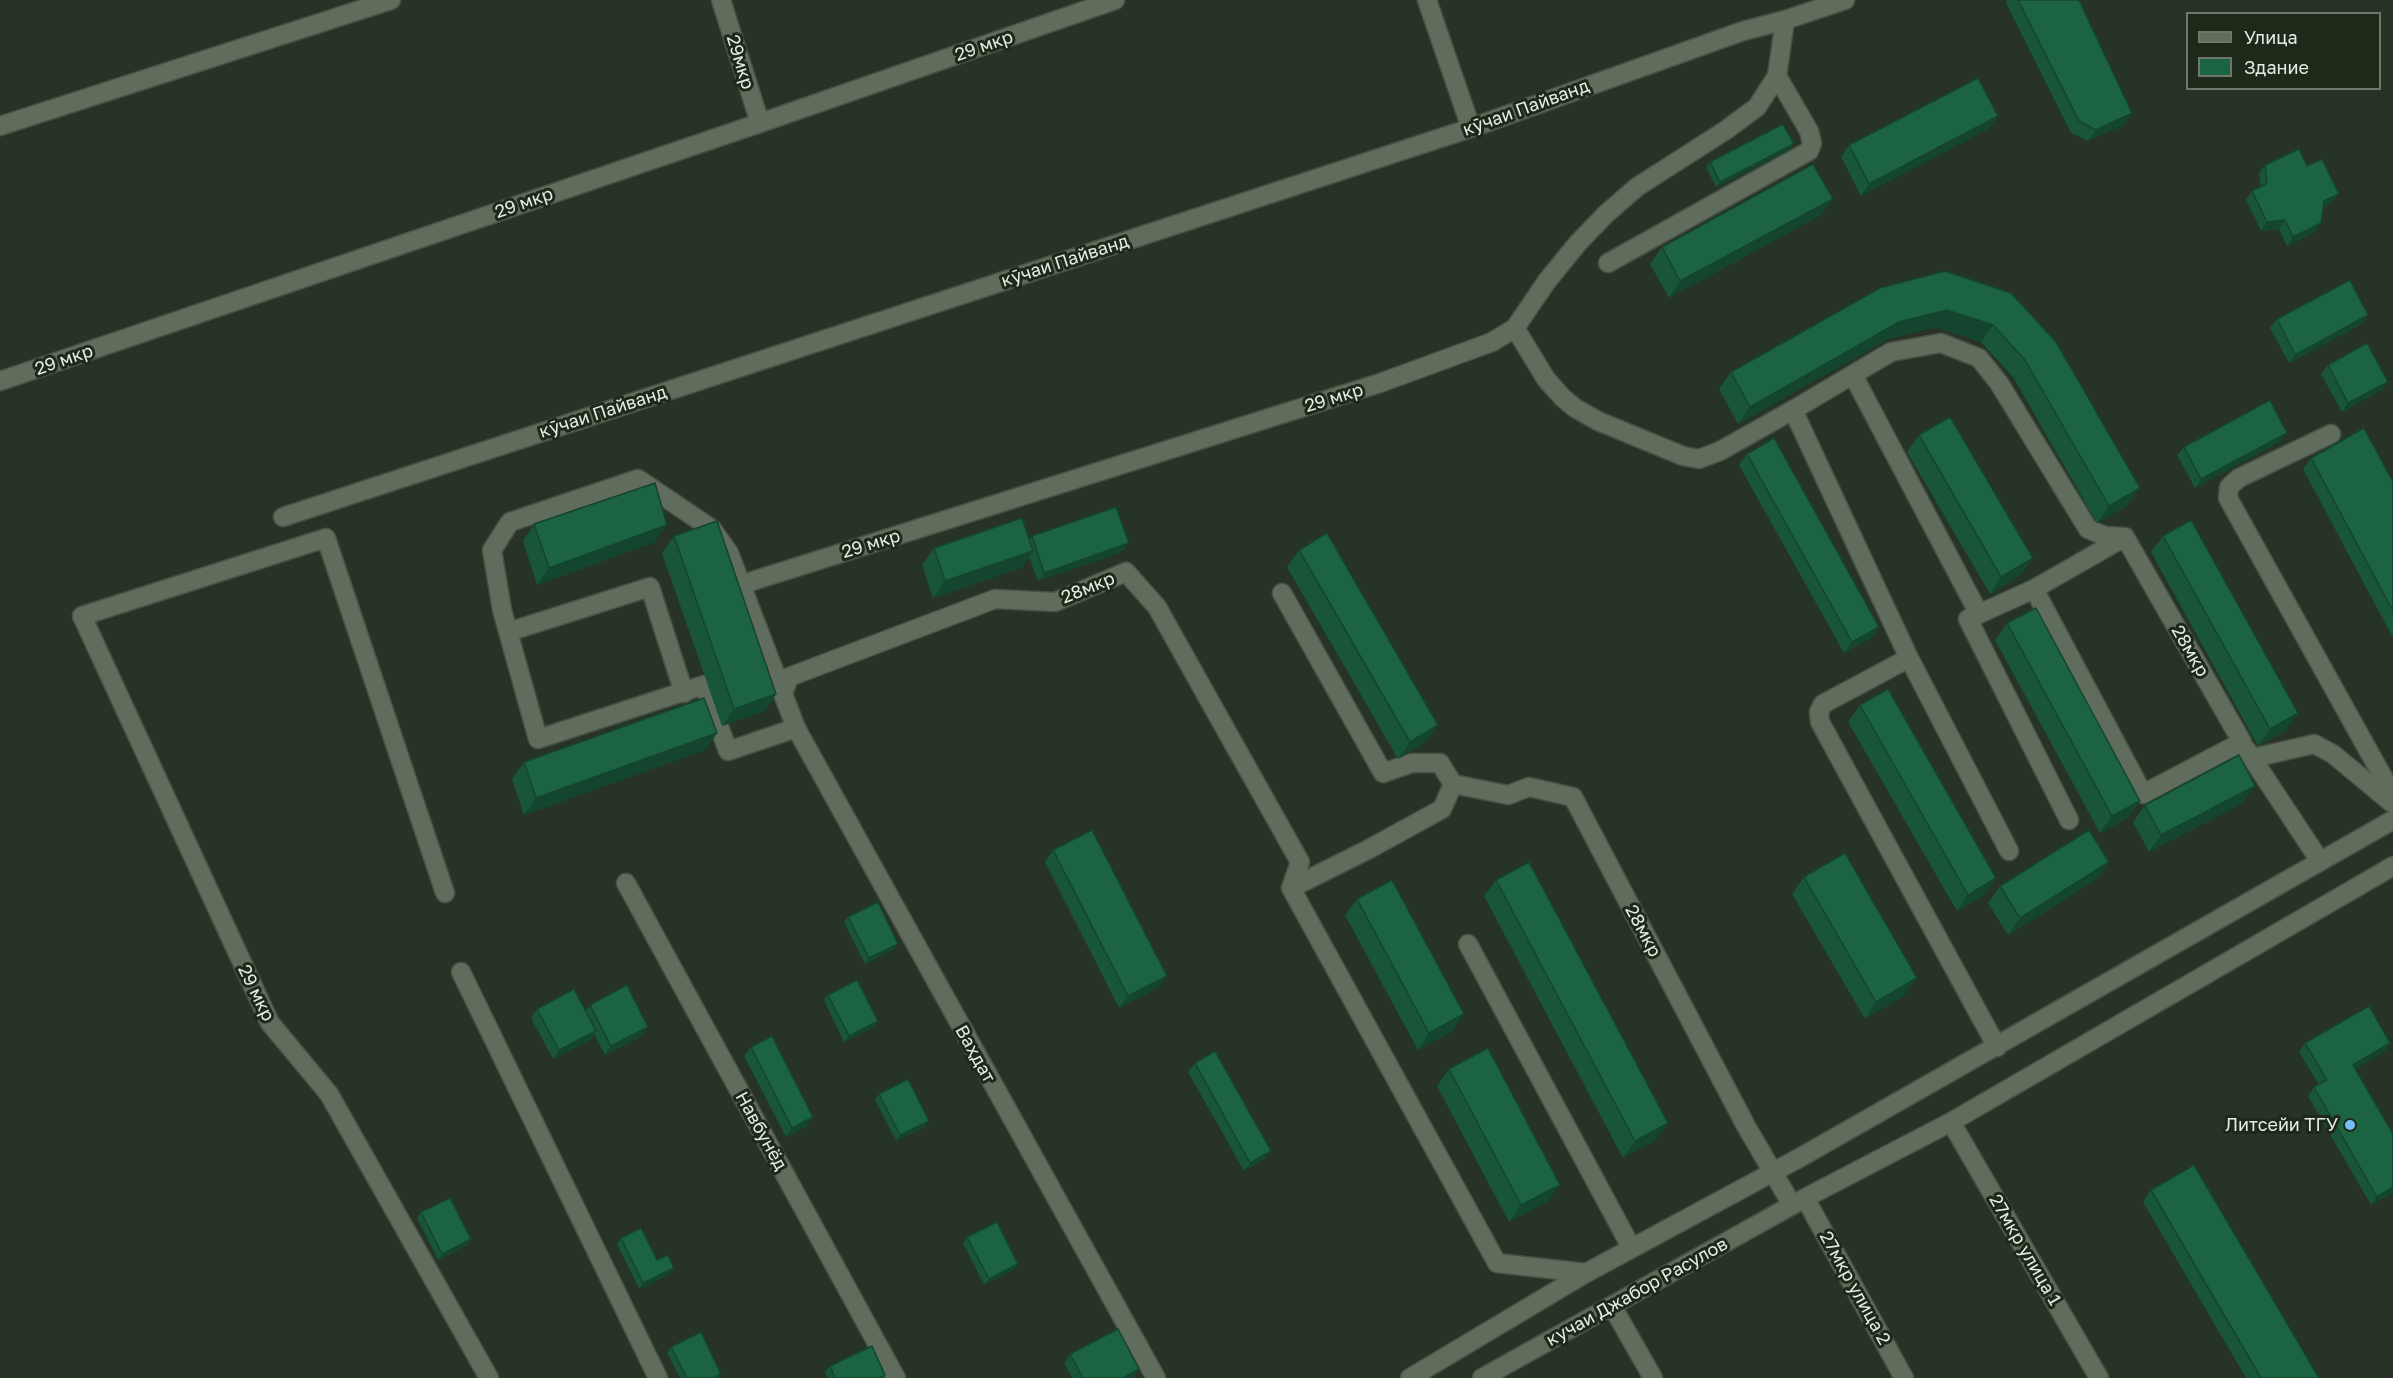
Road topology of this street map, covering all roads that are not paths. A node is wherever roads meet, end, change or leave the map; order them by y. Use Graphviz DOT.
graph roads {
  1 [pos="391,0"];
  2 [pos="721,0"];
  3 [pos="1116,0"];
  4 [pos="1427,0"];
  5 [pos="1845,0"];
  6 [pos="1785,20"];
  7 [pos="1777,76"];
  8 [pos="760,123"];
  9 [pos="0,126"];
  10 [pos="1471,128"];
  11 [pos="1608,263"];
  12 [pos="1515,328"];
  13 [pos="1853,375"];
  14 [pos="0,381"];
  15 [pos="1793,410"];
  16 [pos="2331,434"];
  17 [pos="283,517"];
  18 [pos="2125,537"];
  19 [pos="743,584"];
  20 [pos="2034,589"];
  21 [pos="1282,593"];
  22 [pos="1979,614"];
  23 [pos="508,632"];
  24 [pos="1909,658"];
  25 [pos="684,693"];
  26 [pos="783,694"];
  27 [pos="796,728"];
  28 [pos="2242,742"];
  29 [pos="2253,758"];
  30 [pos="1453,784"];
  31 [pos="2393,795"];
  32 [pos="2393,805"];
  33 [pos="2068,820"];
  34 [pos="2393,820"];
  35 [pos="2009,851"];
  36 [pos="2320,861"];
  37 [pos="2393,866"];
  38 [pos="626,883"];
  39 [pos="1291,888"];
  40 [pos="445,893"];
  41 [pos="1468,944"];
  42 [pos="461,972"];
  43 [pos="1997,1047"];
  44 [pos="1951,1122"];
  45 [pos="1773,1172"];
  46 [pos="1798,1202"];
  47 [pos="1632,1247"];
  48 [pos="1586,1273"];
  49 [pos="1612,1306"];
  50 [pos="489,1378"];
  51 [pos="658,1378"];
  52 [pos="896,1378"];
  53 [pos="1156,1378"];
  54 [pos="1410,1378"];
  55 [pos="1482,1378"];
  56 [pos="1653,1378"];
  57 [pos="1904,1378"];
  58 [pos="2099,1378"];
  1 -- 9 [label="street"];
  2 -- 8 [label="street, 29мкр"];
  3 -- 8 [label="street, 29 мкр"];
  4 -- 10 [label="street"];
  5 -- 6 [label="street, кӯчаи Пайванд"];
  6 -- 7 [label="street, 29 мкр"];
  6 -- 10 [label="street, кӯчаи Пайванд"];
  7 -- 11 [label="street"];
  7 -- 12 [label="street, 29 мкр"];
  8 -- 14 [label="street, 29 мкр"];
  10 -- 17 [label="street, кӯчаи Пайванд"];
  12 -- 15 [label="street"];
  12 -- 19 [label="street, 29 мкр"];
  13 -- 15 [label="street"];
  13 -- 18 [label="street"];
  13 -- 22 [label="street"];
  15 -- 24 [label="street"];
  16 -- 31 [label="street"];
  18 -- 20 [label="street"];
  18 -- 28 [label="street, 28мкр"];
  19 -- 23 [label="street"];
  19 -- 26 [label="street"];
  20 -- 22 [label="street"];
  20 -- 28 [label="street"];
  21 -- 30 [label="street"];
  22 -- 33 [label="street"];
  23 -- 25 [label="street"];
  23 -- 25 [label="street"];
  24 -- 35 [label="street"];
  24 -- 43 [label="street"];
  25 -- 27 [label="street"];
  26 -- 27 [label="street"];
  26 -- 39 [label="street, 28мкр"];
  27 -- 53 [label="street, Ваҳдат"];
  28 -- 29 [label="street, 28мкр"];
  29 -- 32 [label="street"];
  29 -- 36 [label="street, 28мкр"];
  30 -- 39 [label="street"];
  30 -- 45 [label="street, 28мкр"];
  34 -- 36 [label="street"];
  36 -- 43 [label="street"];
  37 -- 44 [label="street, кучаи Джабор Расулов"];
  38 -- 52 [label="street, Навбунёд"];
  39 -- 48 [label="street"];
  40 -- 50 [label="street, 29 мкр"];
  41 -- 47 [label="street"];
  42 -- 51 [label="street"];
  43 -- 45 [label="street"];
  44 -- 46 [label="street, кучаи Джабор Расулов"];
  44 -- 58 [label="street, 27мкр улица 1"];
  45 -- 46 [label="street, 28мкр"];
  45 -- 47 [label="street"];
  46 -- 49 [label="street, кучаи Джабор Расулов"];
  46 -- 57 [label="street, 27мкр улица 2"];
  47 -- 48 [label="street"];
  48 -- 54 [label="street"];
  49 -- 55 [label="street, кучаи Джабор Расулов"];
  49 -- 56 [label="street"];
}
